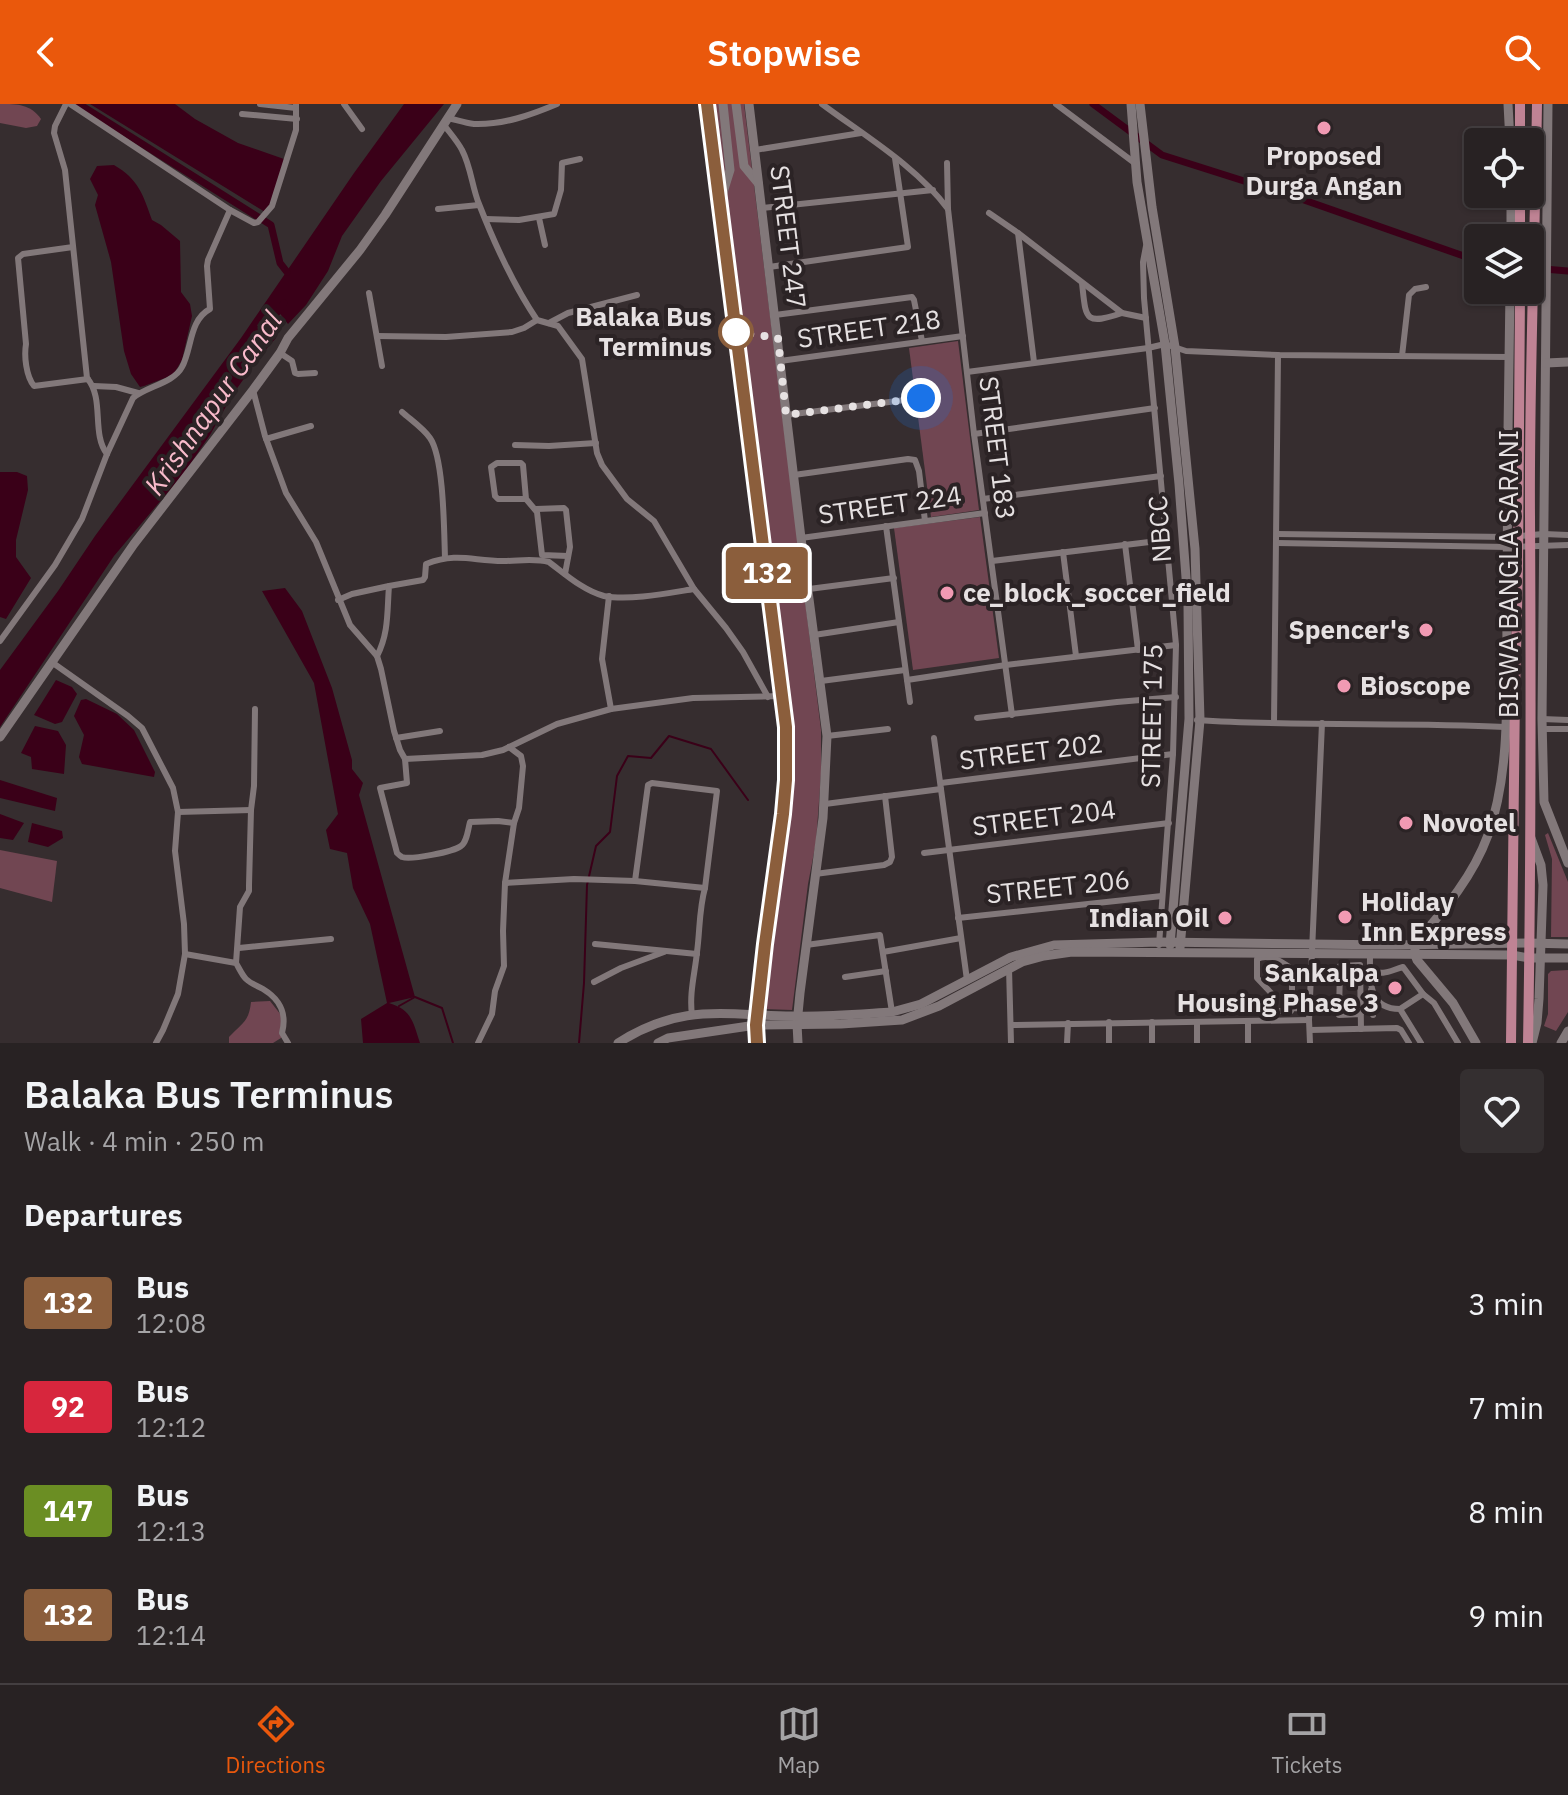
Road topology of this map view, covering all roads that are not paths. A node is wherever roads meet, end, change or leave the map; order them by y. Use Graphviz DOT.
graph roads {
  1 [pos="68,104"];
  2 [pos="260,104"];
  3 [pos="344,104"];
  4 [pos="457,104"];
  5 [pos="557,104"];
  6 [pos="707,104"];
  7 [pos="723,104"];
  8 [pos="736,104"];
  9 [pos="749,104"];
  10 [pos="822,104"];
  11 [pos="1056,104"];
  12 [pos="1131,104"];
  13 [pos="1140,104"];
  14 [pos="1508,104"];
  15 [pos="1520,104"];
  16 [pos="1537,104"];
  17 [pos="1548,104"];
  18 [pos="296,106"];
  19 [pos="242,114"];
  20 [pos="297,119"];
  21 [pos="446,122"];
  22 [pos="1138,126"];
  23 [pos="1509,128"];
  24 [pos="1520,128"];
  25 [pos="362,129"];
  26 [pos="861,133"];
  27 [pos="755,150"];
  28 [pos="895,158"];
  29 [pos="580,159"];
  30 [pos="1139,162"];
  31 [pos="947,163"];
  32 [pos="759,185"];
  33 [pos="933,190"];
  34 [pos="901,194"];
  35 [pos="720,203"];
  36 [pos="479,205"];
  37 [pos="762,208"];
  38 [pos="438,209"];
  39 [pos="948,209"];
  40 [pos="230,210"];
  41 [pos="989,213"];
  42 [pos="539,218"];
  43 [pos="486,219"];
  44 [pos="1018,233"];
  45 [pos="1147,241"];
  46 [pos="545,245"];
  47 [pos="73,247"];
  48 [pos="769,267"];
  49 [pos="1082,283"];
  50 [pos="1426,287"];
  51 [pos="369,293"];
  52 [pos="637,295"];
  53 [pos="1510,304"];
  54 [pos="1520,304"];
  55 [pos="1122,313"];
  56 [pos="775,315"];
  57 [pos="1146,318"];
  58 [pos="537,320"];
  59 [pos="549,323"];
  60 [pos="377,336"];
  61 [pos="963,336"];
  62 [pos="922,341"];
  63 [pos="1170,346"];
  64 [pos="1148,348"];
  65 [pos="280,353"];
  66 [pos="1278,355"];
  67 [pos="1402,356"];
  68 [pos="1509,357"];
  69 [pos="780,361"];
  70 [pos="1034,362"];
  71 [pos="1568,362"];
  72 [pos="1546,363"];
  73 [pos="382,366"];
  74 [pos="967,372"];
  75 [pos="315,373"];
  76 [pos="88,379"];
  77 [pos="94,386"];
  78 [pos="253,390"];
  79 [pos="138,393"];
  80 [pos="921,398"];
  81 [pos="1155,408"];
  82 [pos="402,412"];
  83 [pos="786,415"];
  84 [pos="311,426"];
  85 [pos="974,434"];
  86 [pos="266,439"];
  87 [pos="596,443"];
  88 [pos="515,445"];
  89 [pos="107,454"];
  90 [pos="794,475"];
  91 [pos="1161,476"];
  92 [pos="526,499"];
  93 [pos="983,499"];
  94 [pos="536,509"];
  95 [pos="985,513"];
  96 [pos="1524,516"];
  97 [pos="925,521"];
  98 [pos="886,526"];
  99 [pos="1277,534"];
  100 [pos="1568,535"];
  101 [pos="801,538"];
  102 [pos="1166,540"];
  103 [pos="1544,540"];
  104 [pos="1507,542"];
  105 [pos="1277,543"];
  106 [pos="1125,544"];
  107 [pos="1568,545"];
  108 [pos="1063,552"];
  109 [pos="568,556"];
  110 [pos="445,558"];
  111 [pos="992,561"];
  112 [pos="565,574"];
  113 [pos="894,578"];
  114 [pos="389,586"];
  115 [pos="694,589"];
  116 [pos="809,589"];
  117 [pos="609,596"];
  118 [pos="338,600"];
  119 [pos="899,622"];
  120 [pos="814,635"];
  121 [pos="0,641"];
  122 [pos="1176,645"];
  123 [pos="1138,650"];
  124 [pos="377,656"];
  125 [pos="1076,656"];
  126 [pos="53,663"];
  127 [pos="1006,665"];
  128 [pos="905,670"];
  129 [pos="907,680"];
  130 [pos="821,681"];
  131 [pos="782,696"];
  132 [pos="768,697"];
  133 [pos="1176,697"];
  134 [pos="910,702"];
  135 [pos="255,709"];
  136 [pos="611,709"];
  137 [pos="1012,715"];
  138 [pos="977,718"];
  139 [pos="1194,720"];
  140 [pos="1568,720"];
  141 [pos="1274,723"];
  142 [pos="1322,723"];
  143 [pos="1542,724"];
  144 [pos="1505,727"];
  145 [pos="888,729"];
  146 [pos="1568,729"];
  147 [pos="440,731"];
  148 [pos="827,736"];
  149 [pos="0,737"];
  150 [pos="396,738"];
  151 [pos="934,738"];
  152 [pos="509,747"];
  153 [pos="1173,754"];
  154 [pos="405,759"];
  155 [pos="941,786"];
  156 [pos="885,796"];
  157 [pos="825,804"];
  158 [pos="251,810"];
  159 [pos="178,812"];
  160 [pos="514,823"];
  161 [pos="1169,823"];
  162 [pos="1531,838"];
  163 [pos="949,850"];
  164 [pos="924,853"];
  165 [pos="1568,863"];
  166 [pos="815,874"];
  167 [pos="635,881"];
  168 [pos="505,883"];
  169 [pos="705,888"];
  170 [pos="1162,896"];
  171 [pos="958,918"];
  172 [pos="961,938"];
  173 [pos="331,939"];
  174 [pos="1529,943"];
  175 [pos="1541,943"];
  176 [pos="595,944"];
  177 [pos="1568,944"];
  178 [pos="806,945"];
  179 [pos="1159,947"];
  180 [pos="1175,947"];
  181 [pos="239,948"];
  182 [pos="1313,948"];
  183 [pos="1415,950"];
  184 [pos="1512,950"];
  185 [pos="666,951"];
  186 [pos="883,952"];
  187 [pos="185,954"];
  188 [pos="697,954"];
  189 [pos="1343,954"];
  190 [pos="1356,954"];
  191 [pos="1370,955"];
  192 [pos="1535,958"];
  193 [pos="1568,958"];
  194 [pos="236,963"];
  195 [pos="1343,966"];
  196 [pos="1356,966"];
  197 [pos="1009,968"];
  198 [pos="1370,970"];
  199 [pos="886,971"];
  200 [pos="845,977"];
  201 [pos="967,980"];
  202 [pos="594,982"];
  203 [pos="1371,990"];
  204 [pos="1423,994"];
  205 [pos="1292,1008"];
  206 [pos="1310,1009"];
  207 [pos="1400,1009"];
  208 [pos="892,1012"];
  209 [pos="1361,1014"];
  210 [pos="692,1015"];
  211 [pos="1373,1015"];
  212 [pos="756,1020"];
  213 [pos="797,1020"];
  214 [pos="1309,1020"];
  215 [pos="1248,1021"];
  216 [pos="1109,1022"];
  217 [pos="1152,1022"];
  218 [pos="1197,1022"];
  219 [pos="1068,1023"];
  220 [pos="1011,1025"];
  221 [pos="1361,1029"];
  222 [pos="1310,1030"];
  223 [pos="1568,1031"];
  224 [pos="156,1043"];
  225 [pos="288,1043"];
  226 [pos="478,1043"];
  227 [pos="618,1043"];
  228 [pos="658,1043"];
  229 [pos="757,1043"];
  230 [pos="798,1043"];
  231 [pos="1011,1043"];
  232 [pos="1067,1043"];
  233 [pos="1109,1043"];
  234 [pos="1152,1043"];
  235 [pos="1197,1043"];
  236 [pos="1248,1043"];
  237 [pos="1310,1043"];
  238 [pos="1409,1043"];
  239 [pos="1421,1043"];
  240 [pos="1458,1043"];
  241 [pos="1476,1043"];
  242 [pos="1511,1043"];
  243 [pos="1530,1043"];
  244 [pos="1561,1043"];
  1 -- 40 [label="street"];
  1 -- 47 [label="street"];
  2 -- 18 [label="street"];
  3 -- 25 [label="street"];
  4 -- 21 [label="street"];
  5 -- 21 [label="street"];
  6 -- 35 [label="street"];
  7 -- 35 [label="street"];
  8 -- 32 [label="street"];
  9 -- 27 [label="street, STREET 247"];
  10 -- 26 [label="street"];
  11 -- 30 [label="street"];
  12 -- 22 [label="street"];
  13 -- 22 [label="street"];
  14 -- 23 [label="street"];
  15 -- 24 [label="main road"];
  16 -- 96 [label="main road, BISWA BANGLA SARANI"];
  17 -- 72 [label="street"];
  18 -- 20 [label="street"];
  19 -- 20 [label="street"];
  20 -- 40 [label="street"];
  21 -- 36 [label="street"];
  21 -- 65 [label="street"];
  22 -- 30 [label="street, NBCC"];
  26 -- 27 [label="street"];
  26 -- 28 [label="street"];
  27 -- 32 [label="street, STREET 247"];
  28 -- 33 [label="street"];
  28 -- 34 [label="street"];
  29 -- 42 [label="street"];
  30 -- 45 [label="street, NBCC"];
  30 -- 63 [label="street"];
  31 -- 39 [label="street, STREET 183"];
  32 -- 37 [label="street, STREET 247"];
  33 -- 34 [label="street"];
  33 -- 39 [label="street"];
  34 -- 37 [label="street"];
  34 -- 48 [label="street"];
  35 -- 131 [label="street"];
  36 -- 38 [label="street"];
  36 -- 43 [label="street"];
  37 -- 48 [label="street, STREET 247"];
  39 -- 61 [label="street, STREET 183"];
  40 -- 79 [label="street"];
  41 -- 44 [label="street"];
  42 -- 43 [label="street"];
  42 -- 46 [label="street"];
  43 -- 58 [label="street"];
  44 -- 49 [label="street"];
  44 -- 70 [label="street"];
  45 -- 57 [label="street, STREET 175"];
  45 -- 63 [label="street, NBCC"];
  47 -- 76 [label="street"];
  47 -- 76 [label="street"];
  48 -- 56 [label="street, STREET 247"];
  49 -- 55 [label="street"];
  49 -- 55 [label="street"];
  50 -- 67 [label="street"];
  51 -- 60 [label="street"];
  52 -- 59 [label="street"];
  53 -- 68 [label="street"];
  54 -- 96 [label="main road, BISWA BANGLA SARANI"];
  55 -- 57 [label="street"];
  56 -- 62 [label="street"];
  56 -- 69 [label="street, STREET 247"];
  57 -- 64 [label="street, STREET 175"];
  58 -- 59 [label="street"];
  58 -- 60 [label="street"];
  59 -- 87 [label="street"];
  60 -- 73 [label="street"];
  61 -- 62 [label="street, STREET 218"];
  61 -- 74 [label="street, STREET 183"];
  62 -- 69 [label="street, STREET 218"];
  63 -- 64 [label="street"];
  63 -- 66 [label="street"];
  63 -- 139 [label="street, NBCC"];
  64 -- 70 [label="street"];
  64 -- 81 [label="street, STREET 175"];
  65 -- 75 [label="street"];
  65 -- 78 [label="street"];
  66 -- 67 [label="street"];
  66 -- 99 [label="street"];
  67 -- 68 [label="street"];
  68 -- 104 [label="street"];
  69 -- 83 [label="street, STREET 247"];
  70 -- 74 [label="street"];
  71 -- 72 [label="street"];
  72 -- 103 [label="street"];
  74 -- 85 [label="street, STREET 183"];
  76 -- 77 [label="street"];
  77 -- 79 [label="street"];
  77 -- 89 [label="street"];
  78 -- 86 [label="street"];
  78 -- 126 [label="street"];
  79 -- 89 [label="street"];
  80 -- 83 [label="street"];
  81 -- 85 [label="street"];
  81 -- 91 [label="street, STREET 175"];
  82 -- 110 [label="street"];
  83 -- 90 [label="street, STREET 247"];
  84 -- 86 [label="street"];
  85 -- 93 [label="street, STREET 183"];
  86 -- 118 [label="street"];
  87 -- 88 [label="street"];
  87 -- 115 [label="street"];
  89 -- 121 [label="street"];
  90 -- 97 [label="street"];
  90 -- 101 [label="street, STREET 247"];
  91 -- 93 [label="street"];
  91 -- 102 [label="street, STREET 175"];
  92 -- 92 [label="street"];
  92 -- 94 [label="street"];
  93 -- 95 [label="street, STREET 183"];
  94 -- 109 [label="street"];
  94 -- 109 [label="street"];
  95 -- 97 [label="street, STREET 224"];
  95 -- 111 [label="street, STREET 183"];
  96 -- 162 [label="main road, BISWA BANGLA SARANI"];
  96 -- 184 [label="main road, BISWA BANGLA SARANI"];
  97 -- 98 [label="street, STREET 224"];
  98 -- 101 [label="street, STREET 224"];
  98 -- 113 [label="street"];
  99 -- 104 [label="street"];
  99 -- 105 [label="street"];
  100 -- 103 [label="street"];
  101 -- 116 [label="street, STREET 247"];
  102 -- 106 [label="street"];
  102 -- 122 [label="street, STREET 175"];
  103 -- 104 [label="street"];
  103 -- 107 [label="street"];
  103 -- 143 [label="street"];
  104 -- 105 [label="street"];
  104 -- 144 [label="street"];
  105 -- 141 [label="street"];
  106 -- 108 [label="street"];
  106 -- 123 [label="street"];
  108 -- 111 [label="street"];
  108 -- 125 [label="street"];
  109 -- 112 [label="street"];
  110 -- 112 [label="street"];
  110 -- 114 [label="street"];
  111 -- 127 [label="street, STREET 183"];
  112 -- 117 [label="street"];
  113 -- 116 [label="street"];
  113 -- 119 [label="street"];
  114 -- 118 [label="street"];
  114 -- 124 [label="street"];
  115 -- 117 [label="street"];
  115 -- 132 [label="street"];
  116 -- 120 [label="street, STREET 247"];
  117 -- 136 [label="street"];
  118 -- 124 [label="street"];
  119 -- 120 [label="street"];
  119 -- 128 [label="street"];
  120 -- 130 [label="street, STREET 247"];
  122 -- 123 [label="street"];
  122 -- 133 [label="street, STREET 175"];
  123 -- 125 [label="street"];
  124 -- 150 [label="street"];
  125 -- 127 [label="street"];
  126 -- 149 [label="street"];
  126 -- 159 [label="street"];
  127 -- 129 [label="street"];
  127 -- 137 [label="street, STREET 183"];
  128 -- 129 [label="street"];
  128 -- 130 [label="street"];
  129 -- 134 [label="street"];
  130 -- 148 [label="street, STREET 247"];
  131 -- 132 [label="street"];
  131 -- 212 [label="street"];
  132 -- 136 [label="street"];
  133 -- 137 [label="street"];
  133 -- 153 [label="street, STREET 175"];
  135 -- 158 [label="street"];
  136 -- 152 [label="street"];
  137 -- 138 [label="street"];
  139 -- 141 [label="street"];
  139 -- 180 [label="street, NBCC"];
  140 -- 143 [label="street"];
  141 -- 142 [label="street"];
  142 -- 144 [label="street"];
  142 -- 182 [label="street"];
  143 -- 146 [label="street"];
  143 -- 165 [label="street"];
  144 -- 183 [label="street"];
  145 -- 148 [label="street"];
  147 -- 150 [label="street"];
  148 -- 157 [label="street, STREET 247"];
  150 -- 154 [label="street"];
  151 -- 155 [label="street"];
  152 -- 154 [label="street"];
  152 -- 160 [label="street"];
  153 -- 155 [label="street, STREET 202"];
  153 -- 161 [label="street, STREET 175"];
  154 -- 160 [label="street"];
  155 -- 156 [label="street, STREET 202"];
  155 -- 163 [label="street"];
  156 -- 157 [label="street, STREET 202"];
  156 -- 166 [label="street"];
  157 -- 166 [label="street, STREET 247"];
  158 -- 159 [label="street"];
  158 -- 181 [label="street"];
  159 -- 187 [label="street"];
  160 -- 168 [label="street"];
  161 -- 163 [label="street, STREET 204"];
  161 -- 170 [label="street, STREET 175"];
  162 -- 174 [label="main road, BISWA BANGLA SARANI"];
  162 -- 175 [label="street"];
  163 -- 164 [label="street, STREET 204"];
  163 -- 171 [label="street"];
  166 -- 178 [label="street, STREET 247"];
  167 -- 168 [label="street"];
  167 -- 169 [label="street"];
  167 -- 169 [label="street"];
  168 -- 226 [label="street"];
  169 -- 188 [label="street"];
  170 -- 171 [label="street, STREET 206"];
  170 -- 179 [label="street, STREET 175"];
  171 -- 172 [label="street"];
  172 -- 186 [label="street"];
  172 -- 201 [label="street"];
  173 -- 181 [label="street"];
  174 -- 175 [label="street"];
  174 -- 184 [label="street"];
  174 -- 192 [label="main road, BISWA BANGLA SARANI"];
  175 -- 177 [label="street"];
  175 -- 192 [label="street"];
  176 -- 185 [label="street"];
  178 -- 186 [label="street"];
  178 -- 213 [label="street, STREET 247"];
  179 -- 180 [label="street"];
  179 -- 197 [label="street"];
  179 -- 201 [label="street"];
  180 -- 182 [label="street"];
  181 -- 194 [label="street"];
  182 -- 183 [label="street"];
  182 -- 189 [label="street"];
  182 -- 206 [label="street"];
  183 -- 184 [label="street"];
  183 -- 191 [label="street"];
  183 -- 241 [label="street"];
  184 -- 192 [label="street"];
  184 -- 242 [label="main road, BISWA BANGLA SARANI"];
  185 -- 188 [label="street"];
  185 -- 202 [label="street"];
  186 -- 199 [label="street"];
  187 -- 194 [label="street"];
  187 -- 224 [label="street"];
  188 -- 210 [label="street"];
  189 -- 190 [label="street"];
  189 -- 195 [label="street"];
  190 -- 191 [label="street"];
  190 -- 196 [label="street"];
  191 -- 198 [label="street"];
  192 -- 193 [label="street"];
  192 -- 243 [label="main road, BISWA BANGLA SARANI"];
  194 -- 225 [label="street"];
  195 -- 196 [label="street"];
  195 -- 209 [label="street"];
  196 -- 209 [label="street"];
  197 -- 213 [label="street"];
  197 -- 220 [label="street"];
  198 -- 203 [label="street"];
  198 -- 204 [label="street"];
  199 -- 200 [label="street"];
  199 -- 208 [label="street"];
  201 -- 208 [label="street"];
  203 -- 207 [label="street"];
  203 -- 211 [label="street"];
  204 -- 207 [label="street"];
  204 -- 240 [label="street"];
  205 -- 205 [label="street"];
  205 -- 206 [label="street"];
  206 -- 214 [label="street"];
  207 -- 239 [label="street"];
  208 -- 213 [label="street"];
  209 -- 221 [label="street"];
  210 -- 212 [label="street"];
  210 -- 227 [label="street"];
  212 -- 213 [label="street"];
  212 -- 228 [label="street"];
  212 -- 229 [label="street"];
  213 -- 230 [label="street, STREET 247"];
  214 -- 215 [label="street"];
  214 -- 222 [label="street"];
  215 -- 218 [label="street"];
  215 -- 236 [label="street"];
  216 -- 217 [label="street"];
  216 -- 219 [label="street"];
  216 -- 233 [label="street"];
  217 -- 218 [label="street"];
  217 -- 234 [label="street"];
  218 -- 235 [label="street"];
  219 -- 220 [label="street"];
  219 -- 232 [label="street"];
  220 -- 231 [label="street"];
  221 -- 222 [label="street"];
  221 -- 238 [label="street"];
  222 -- 237 [label="street"];
  223 -- 244 [label="street"];
}
